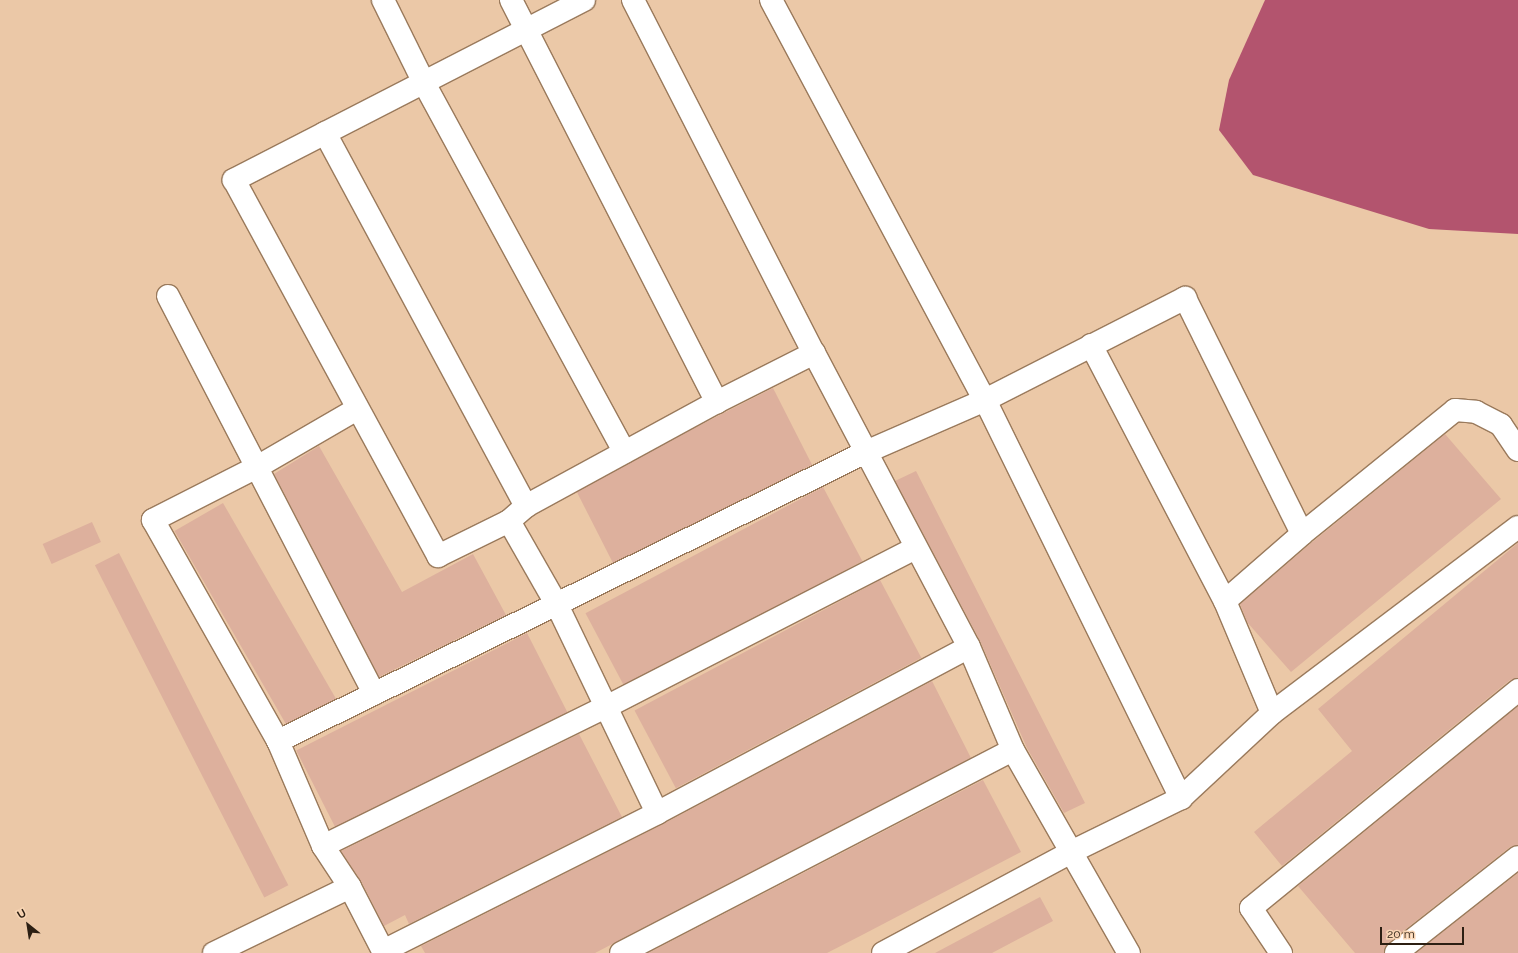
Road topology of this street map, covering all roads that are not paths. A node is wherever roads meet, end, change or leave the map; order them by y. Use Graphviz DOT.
graph roads {
  1 [pos="383,0"];
  2 [pos="511,0"];
  3 [pos="584,0"];
  4 [pos="633,0"];
  5 [pos="771,0"];
  6 [pos="527,29"];
  7 [pos="424,83"];
  8 [pos="325,133"];
  9 [pos="168,296"];
  10 [pos="1091,345"];
  11 [pos="814,353"];
  12 [pos="985,400"];
  13 [pos="717,402"];
  14 [pos="357,409"];
  15 [pos="1518,450"];
  16 [pos="624,452"];
  17 [pos="866,452"];
  18 [pos="257,467"];
  19 [pos="526,506"];
  20 [pos="509,521"];
  21 [pos="1518,527"];
  22 [pos="1302,534"];
  23 [pos="916,548"];
  24 [pos="1225,601"];
  25 [pos="557,604"];
  26 [pos="969,647"];
  27 [pos="1518,690"];
  28 [pos="374,694"];
  29 [pos="606,707"];
  30 [pos="1272,713"];
  31 [pos="278,741"];
  32 [pos="1013,750"];
  33 [pos="1181,798"];
  34 [pos="657,813"];
  35 [pos="323,846"];
  36 [pos="1071,852"];
  37 [pos="1518,857"];
  38 [pos="350,887"];
  39 [pos="383,952"];
  40 [pos="214,953"];
  41 [pos="621,953"];
  42 [pos="883,953"];
  43 [pos="1129,953"];
  44 [pos="1281,953"];
  45 [pos="1396,953"];
  1 -- 7 [label="street"];
  2 -- 6 [label="street"];
  3 -- 6 [label="street"];
  4 -- 11 [label="street"];
  5 -- 12 [label="street"];
  6 -- 7 [label="street"];
  6 -- 13 [label="street"];
  7 -- 8 [label="street"];
  7 -- 16 [label="street"];
  8 -- 14 [label="street"];
  8 -- 19 [label="street"];
  9 -- 18 [label="street"];
  10 -- 12 [label="street"];
  10 -- 22 [label="street"];
  10 -- 24 [label="street"];
  11 -- 13 [label="street"];
  11 -- 17 [label="street"];
  12 -- 17 [label="street"];
  12 -- 33 [label="street"];
  13 -- 16 [label="street"];
  14 -- 18 [label="street"];
  14 -- 20 [label="street"];
  15 -- 22 [label="street"];
  16 -- 19 [label="street"];
  17 -- 23 [label="street"];
  17 -- 25 [label="street"];
  18 -- 28 [label="street"];
  18 -- 31 [label="street"];
  19 -- 20 [label="street"];
  20 -- 25 [label="street"];
  21 -- 30 [label="street"];
  22 -- 24 [label="street"];
  23 -- 26 [label="street"];
  23 -- 29 [label="street"];
  24 -- 30 [label="street"];
  25 -- 28 [label="street"];
  25 -- 29 [label="street"];
  26 -- 32 [label="street"];
  26 -- 34 [label="street"];
  27 -- 44 [label="street"];
  28 -- 31 [label="street"];
  29 -- 34 [label="street"];
  29 -- 35 [label="street"];
  30 -- 33 [label="street"];
  31 -- 35 [label="street"];
  32 -- 36 [label="street"];
  32 -- 41 [label="street"];
  33 -- 36 [label="street"];
  34 -- 39 [label="street"];
  35 -- 38 [label="street"];
  36 -- 42 [label="street"];
  36 -- 43 [label="street"];
  37 -- 45 [label="street"];
  38 -- 39 [label="street"];
  38 -- 40 [label="street"];
}
